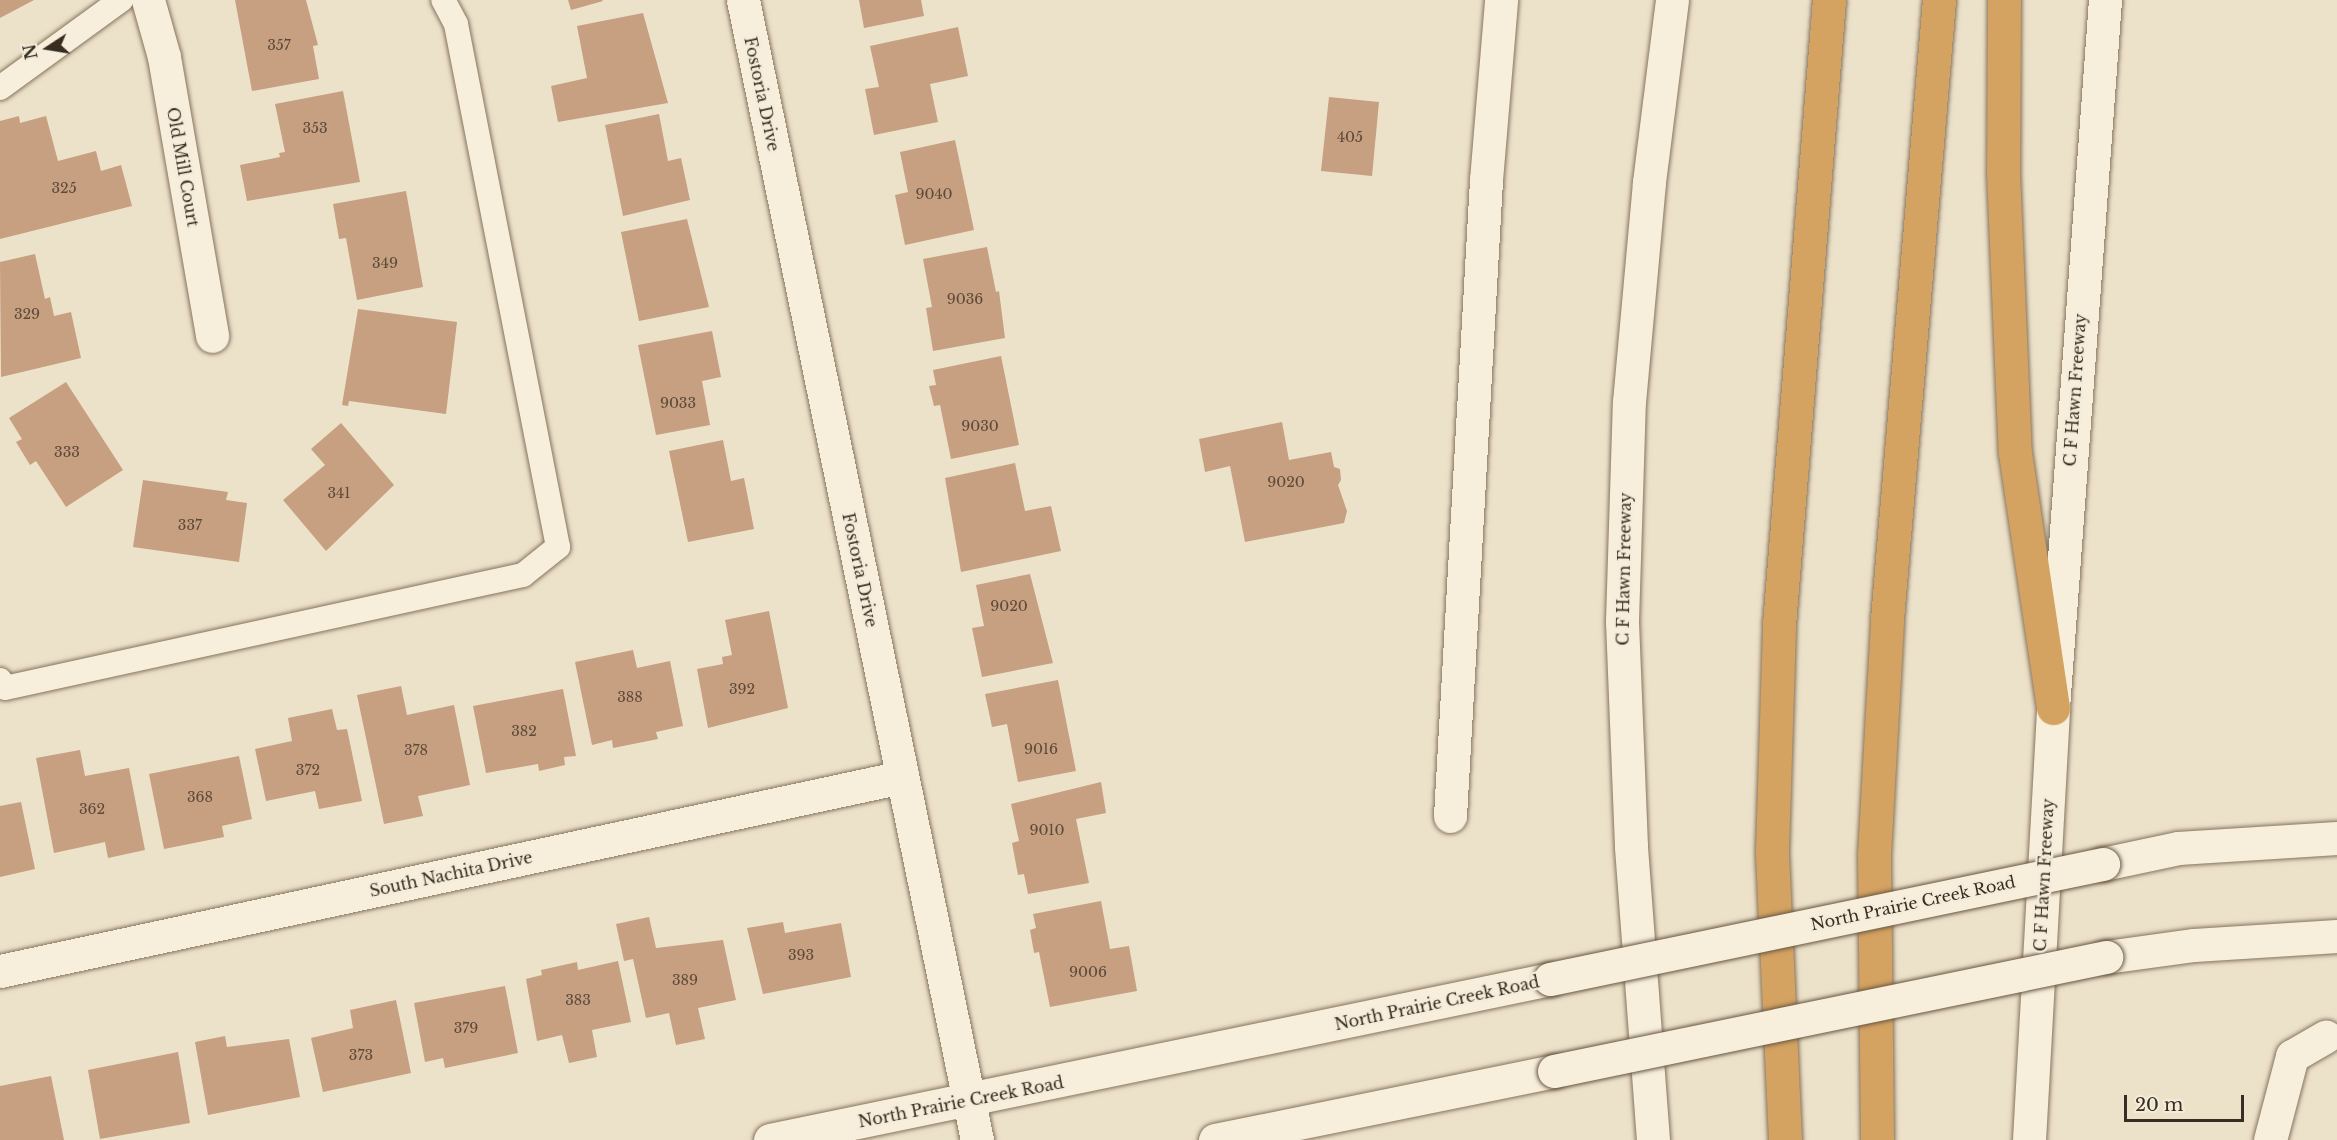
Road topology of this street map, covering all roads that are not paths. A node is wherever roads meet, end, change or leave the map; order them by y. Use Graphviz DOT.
graph roads {
  1 [pos="121,0"];
  2 [pos="148,0"];
  3 [pos="443,0"];
  4 [pos="743,0"];
  5 [pos="1501,0"];
  6 [pos="1672,0"];
  7 [pos="1829,0"];
  8 [pos="1939,0"];
  9 [pos="2004,0"];
  10 [pos="2105,0"];
  11 [pos="0,88"];
  12 [pos="212,336"];
  13 [pos="0,680"];
  14 [pos="2053,708"];
  15 [pos="902,777"];
  16 [pos="1450,816"];
  17 [pos="2337,838"];
  18 [pos="2337,936"];
  19 [pos="0,971"];
  20 [pos="2326,1036"];
  21 [pos="969,1101"];
  22 [pos="1652,1125"];
  23 [pos="770,1140"];
  24 [pos="977,1140"];
  25 [pos="1215,1140"];
  26 [pos="1635,1140"];
  27 [pos="1785,1140"];
  28 [pos="1877,1140"];
  29 [pos="2029,1140"];
  30 [pos="2270,1140"];
  1 -- 11 [label="lane"];
  2 -- 12 [label="main road, Old Mill Court"];
  3 -- 13 [label="lane"];
  4 -- 15 [label="main road, Fostoria Drive"];
  5 -- 16 [label="main road"];
  6 -- 22 [label="main road, C F Hawn Freeway"];
  7 -- 27 [label="highway"];
  8 -- 28 [label="highway"];
  9 -- 14 [label="highway"];
  10 -- 14 [label="main road, C F Hawn Freeway"];
  14 -- 29 [label="main road, C F Hawn Freeway"];
  15 -- 19 [label="main road, South Nachita Drive"];
  15 -- 21 [label="main road, Fostoria Drive"];
  17 -- 21 [label="main road, North Prairie Creek Road, bridge"];
  18 -- 25 [label="main road, bridge"];
  20 -- 30 [label="main road"];
  21 -- 23 [label="main road, North Prairie Creek Road"];
  21 -- 24 [label="main road, Fostoria Drive"];
  22 -- 26 [label="main road"];
}
